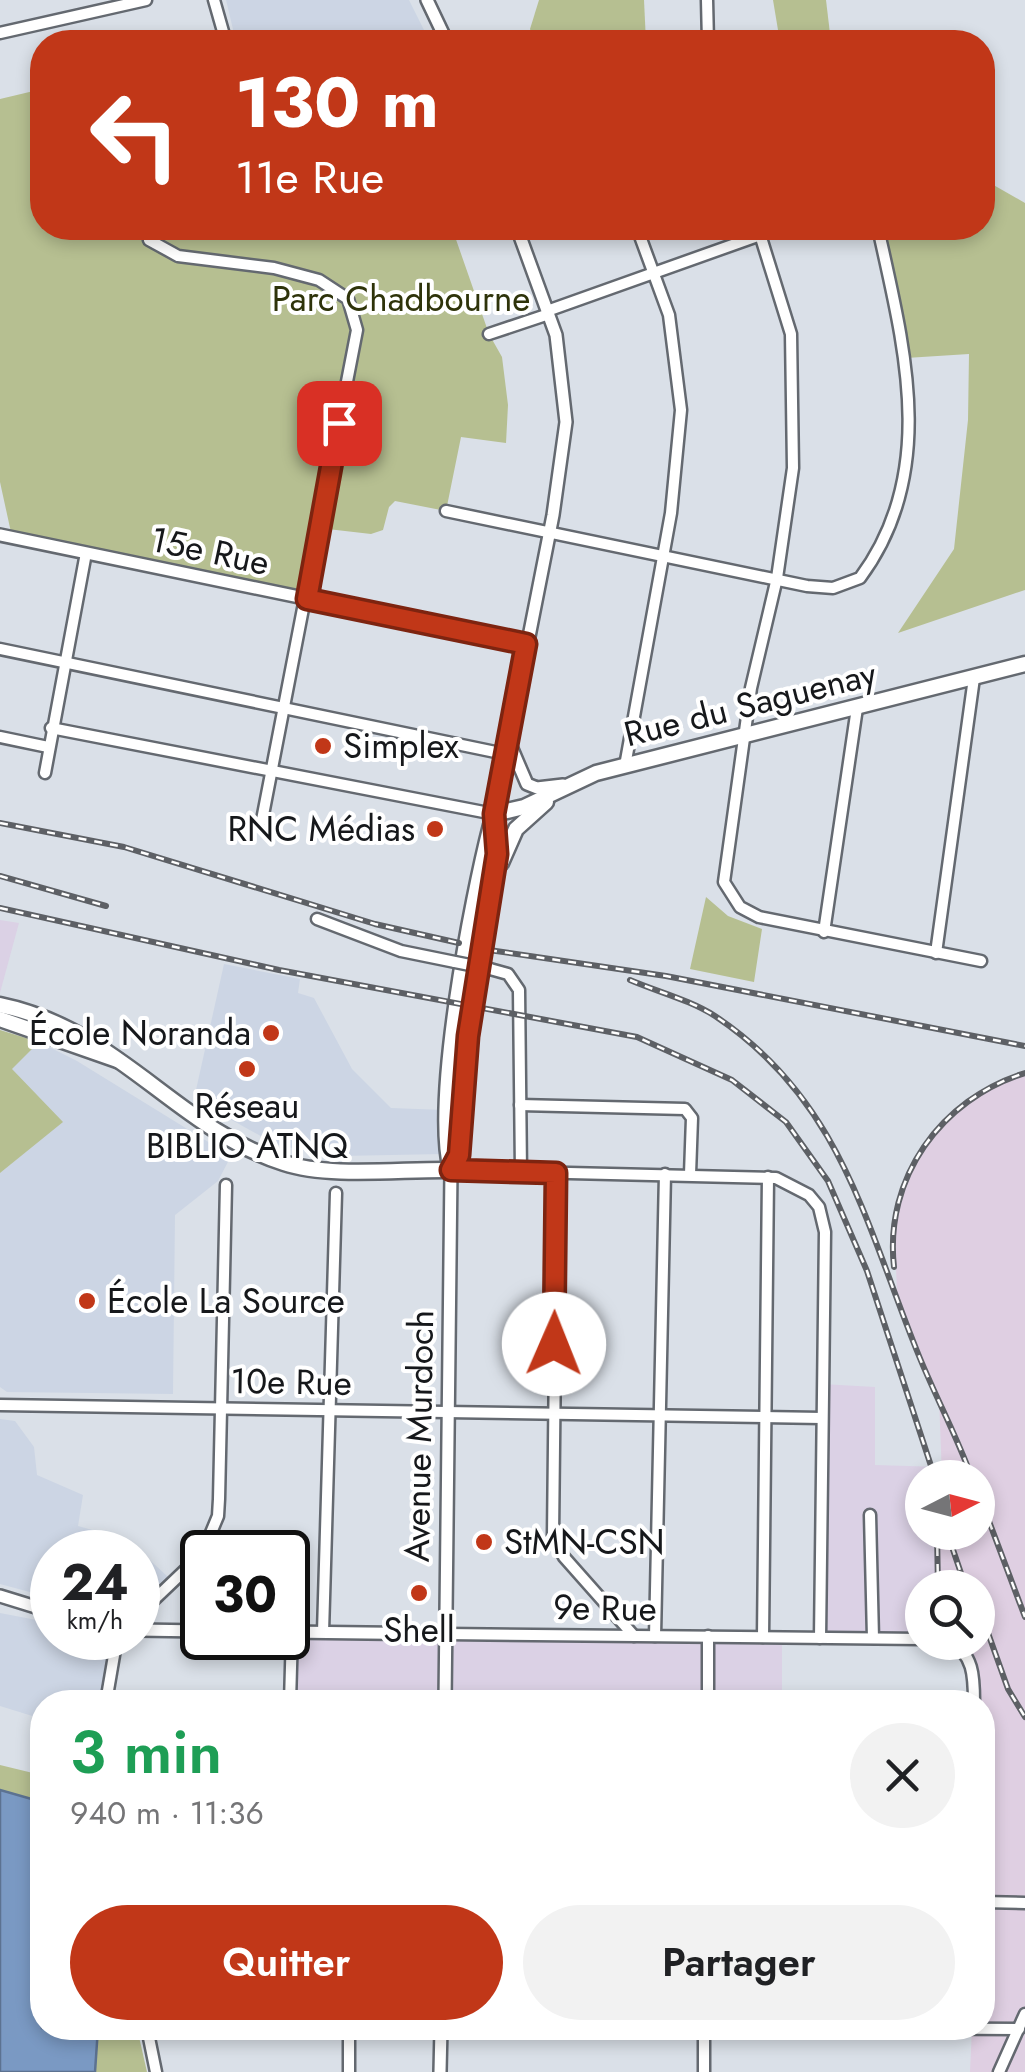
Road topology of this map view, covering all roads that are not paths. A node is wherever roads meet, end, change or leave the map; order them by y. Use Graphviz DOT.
graph roads {
  1 [pos="87,0"];
  2 [pos="146,0"];
  3 [pos="214,0"];
  4 [pos="427,0"];
  5 [pos="707,0"];
  6 [pos="90,13"];
  7 [pos="223,30"];
  8 [pos="441,30"];
  9 [pos="708,30"];
  10 [pos="0,33"];
  11 [pos="149,240"];
  12 [pos="521,240"];
  13 [pos="643,240"];
  14 [pos="737,240"];
  15 [pos="762,240"];
  16 [pos="881,240"];
  17 [pos="655,273"];
  18 [pos="548,312"];
  19 [pos="489,334"];
  20 [pos="446,510"];
  21 [pos="549,532"];
  22 [pos="0,535"];
  23 [pos="86,553"];
  24 [pos="662,555"];
  25 [pos="776,578"];
  26 [pos="307,599"];
  27 [pos="526,644"];
  28 [pos="0,650"];
  29 [pos="64,663"];
  30 [pos="1025,664"];
  31 [pos="974,678"];
  32 [pos="285,708"];
  33 [pos="856,708"];
  34 [pos="52,728"];
  35 [pos="0,737"];
  36 [pos="744,737"];
  37 [pos="508,740"];
  38 [pos="48,748"];
  39 [pos="505,754"];
  40 [pos="624,766"];
  41 [pos="272,771"];
  42 [pos="44,773"];
  43 [pos="576,782"];
  44 [pos="494,814"];
  45 [pos="262,820"];
  46 [pos="492,893"];
  47 [pos="318,919"];
  48 [pos="824,932"];
  49 [pos="936,953"];
  50 [pos="980,962"];
  51 [pos="0,1004"];
  52 [pos="0,1019"];
  53 [pos="120,1061"];
  54 [pos="520,1105"];
  55 [pos="451,1170"];
  56 [pos="521,1172"];
  57 [pos="556,1173"];
  58 [pos="666,1174"];
  59 [pos="690,1174"];
  60 [pos="768,1177"];
  61 [pos="226,1185"];
  62 [pos="336,1192"];
  63 [pos="0,1405"];
  64 [pos="222,1408"];
  65 [pos="330,1410"];
  66 [pos="450,1411"];
  67 [pos="553,1413"];
  68 [pos="660,1415"];
  69 [pos="766,1417"];
  70 [pos="822,1418"];
  71 [pos="870,1515"];
  72 [pos="212,1530"];
  73 [pos="180,1575"];
  74 [pos="160,1594"];
  75 [pos="0,1596"];
  76 [pos="30,1605"];
  77 [pos="310,1632"];
  78 [pos="323,1632"];
  79 [pos="446,1634"];
  80 [pos="634,1636"];
  81 [pos="655,1636"];
  82 [pos="708,1636"];
  83 [pos="763,1637"];
  84 [pos="820,1638"];
  85 [pos="872,1638"];
  86 [pos="905,1639"];
  87 [pos="113,1660"];
  88 [pos="290,1660"];
  89 [pos="967,1660"];
  90 [pos="108,1690"];
  91 [pos="290,1690"];
  92 [pos="445,1690"];
  93 [pos="708,1690"];
  94 [pos="974,1690"];
  95 [pos="995,1902"];
  96 [pos="1025,1903"];
  97 [pos="1025,2014"];
  98 [pos="995,2029"];
  99 [pos="1019,2029"];
  100 [pos="149,2040"];
  101 [pos="349,2040"];
  102 [pos="440,2040"];
  103 [pos="704,2040"];
  104 [pos="156,2072"];
  105 [pos="349,2072"];
  106 [pos="440,2072"];
  107 [pos="704,2072"];
  108 [pos="999,2072"];
  1 -- 6 [label="street"];
  2 -- 6 [label="street"];
  3 -- 7 [label="street"];
  4 -- 8 [label="street"];
  5 -- 9 [label="street"];
  6 -- 10 [label="street"];
  11 -- 26 [label="street"];
  12 -- 18 [label="street, Avenue Murdoch"];
  13 -- 17 [label="street"];
  14 -- 17 [label="street"];
  15 -- 25 [label="street"];
  16 -- 25 [label="street"];
  17 -- 18 [label="street"];
  17 -- 24 [label="street"];
  18 -- 19 [label="street"];
  18 -- 21 [label="street, Avenue Murdoch"];
  20 -- 21 [label="street"];
  21 -- 24 [label="street"];
  21 -- 27 [label="street, Avenue Murdoch"];
  22 -- 23 [label="street, 15e Rue"];
  23 -- 26 [label="street, 15e Rue"];
  23 -- 29 [label="street"];
  24 -- 25 [label="street"];
  24 -- 40 [label="street"];
  25 -- 36 [label="street"];
  26 -- 27 [label="street, 15e Rue"];
  26 -- 32 [label="street"];
  27 -- 37 [label="street, Avenue Murdoch"];
  28 -- 29 [label="street"];
  29 -- 32 [label="street"];
  29 -- 34 [label="street"];
  30 -- 31 [label="main road, Rue du Saguenay"];
  31 -- 33 [label="main road, Rue du Saguenay"];
  31 -- 49 [label="street"];
  32 -- 39 [label="street"];
  32 -- 41 [label="street"];
  33 -- 36 [label="main road, Rue du Saguenay"];
  33 -- 48 [label="street"];
  34 -- 38 [label="street"];
  34 -- 41 [label="street"];
  35 -- 38 [label="street"];
  36 -- 40 [label="main road, Rue du Saguenay"];
  36 -- 48 [label="street"];
  37 -- 39 [label="street, Avenue Murdoch"];
  37 -- 43 [label="street"];
  38 -- 42 [label="street"];
  39 -- 44 [label="street, Avenue Murdoch"];
  40 -- 43 [label="main road, Rue du Saguenay"];
  41 -- 44 [label="street"];
  41 -- 45 [label="street"];
  43 -- 44 [label="main road, Rue du Saguenay"];
  43 -- 46 [label="main road"];
  44 -- 46 [label="main road, Avenue Murdoch"];
  44 -- 55 [label="main road, Avenue Murdoch"];
  46 -- 55 [label="main road, Avenue Murdoch"];
  47 -- 54 [label="street, bridge"];
  48 -- 49 [label="street"];
  49 -- 50 [label="street"];
  51 -- 53 [label="main road"];
  52 -- 53 [label="main road"];
  53 -- 55 [label="main road"];
  54 -- 56 [label="street"];
  54 -- 59 [label="street"];
  55 -- 56 [label="street"];
  55 -- 66 [label="street, Avenue Murdoch"];
  56 -- 57 [label="street"];
  57 -- 58 [label="street"];
  57 -- 67 [label="street"];
  58 -- 59 [label="street"];
  58 -- 68 [label="street"];
  59 -- 60 [label="street"];
  60 -- 69 [label="street"];
  60 -- 70 [label="street"];
  61 -- 64 [label="street"];
  62 -- 65 [label="street"];
  63 -- 64 [label="street, 10e Rue"];
  64 -- 65 [label="street, 10e Rue"];
  64 -- 72 [label="street"];
  65 -- 66 [label="street, 10e Rue"];
  65 -- 78 [label="street"];
  66 -- 67 [label="street, 10e Rue"];
  66 -- 79 [label="street, Avenue Murdoch"];
  67 -- 68 [label="street, 10e Rue"];
  67 -- 80 [label="street"];
  68 -- 69 [label="street, 10e Rue"];
  68 -- 81 [label="street"];
  69 -- 70 [label="street, 10e Rue"];
  69 -- 83 [label="street"];
  70 -- 84 [label="street"];
  71 -- 85 [label="street"];
  73 -- 74 [label="street"];
  75 -- 76 [label="street"];
  77 -- 78 [label="street, 9e Rue"];
  78 -- 79 [label="street, 9e Rue"];
  79 -- 80 [label="street, 9e Rue"];
  79 -- 92 [label="street, Avenue Murdoch"];
  80 -- 81 [label="street, 9e Rue"];
  81 -- 82 [label="street, 9e Rue"];
  82 -- 83 [label="street, 9e Rue"];
  82 -- 93 [label="street"];
  83 -- 84 [label="street, 9e Rue"];
  84 -- 85 [label="street, 9e Rue"];
  85 -- 86 [label="street, 9e Rue"];
  87 -- 90 [label="street"];
  88 -- 91 [label="street"];
  89 -- 94 [label="street"];
  95 -- 96 [label="street"];
  97 -- 99 [label="street"];
  98 -- 99 [label="street"];
  99 -- 108 [label="street"];
  100 -- 104 [label="street"];
  101 -- 105 [label="street"];
  102 -- 106 [label="street"];
  103 -- 107 [label="street"];
}
